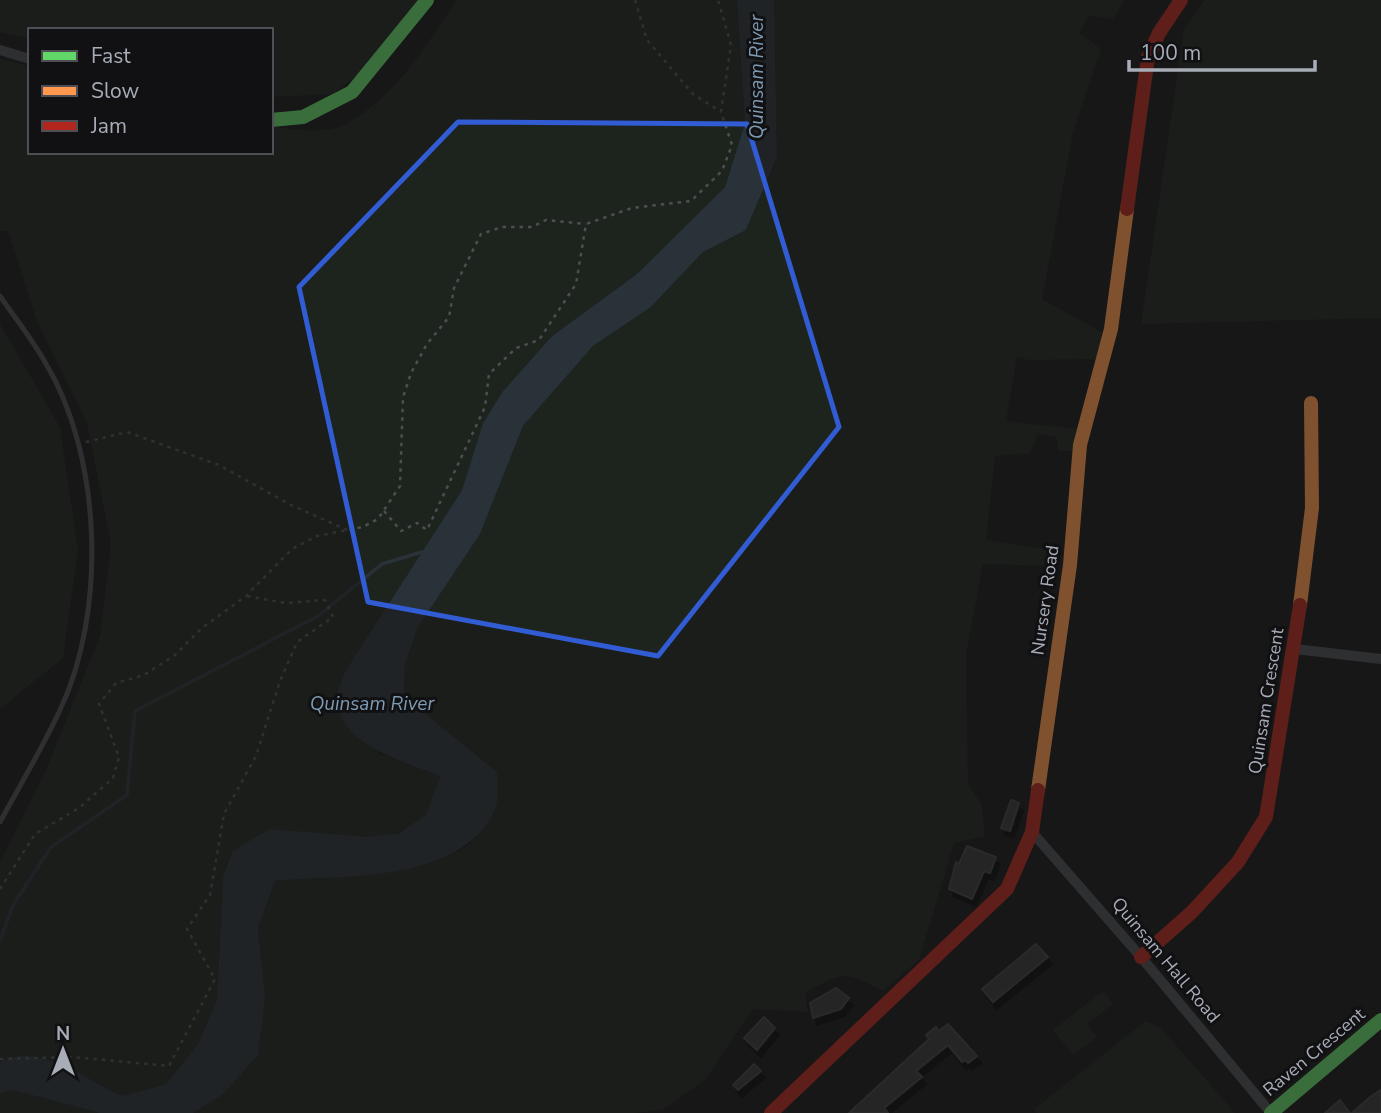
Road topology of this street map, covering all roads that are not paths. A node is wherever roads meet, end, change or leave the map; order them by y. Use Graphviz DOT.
graph roads {
  1 [pos="427,0"];
  2 [pos="1181,0"];
  3 [pos="0,50"];
  4 [pos="28,58"];
  5 [pos="273,120"];
  6 [pos="0,296"];
  7 [pos="1311,403"];
  8 [pos="1295,649"];
  9 [pos="1381,659"];
  10 [pos="0,822"];
  11 [pos="1031,832"];
  12 [pos="1141,957"];
  13 [pos="1381,1020"];
  14 [pos="771,1113"];
  15 [pos="1271,1113"];
  1 -- 5 [label="street"];
  2 -- 11 [label="street, Nursery Road"];
  3 -- 4 [label="street"];
  6 -- 10 [label="lane"];
  7 -- 8 [label="street, Quinsam Crescent"];
  8 -- 9 [label="street"];
  8 -- 12 [label="street, Quinsam Crescent"];
  11 -- 12 [label="street, Quinsam Hall Road"];
  11 -- 14 [label="street, Nursery Road"];
  12 -- 15 [label="street, Quinsam Hall Road"];
  13 -- 15 [label="street, Raven Crescent"];
}
